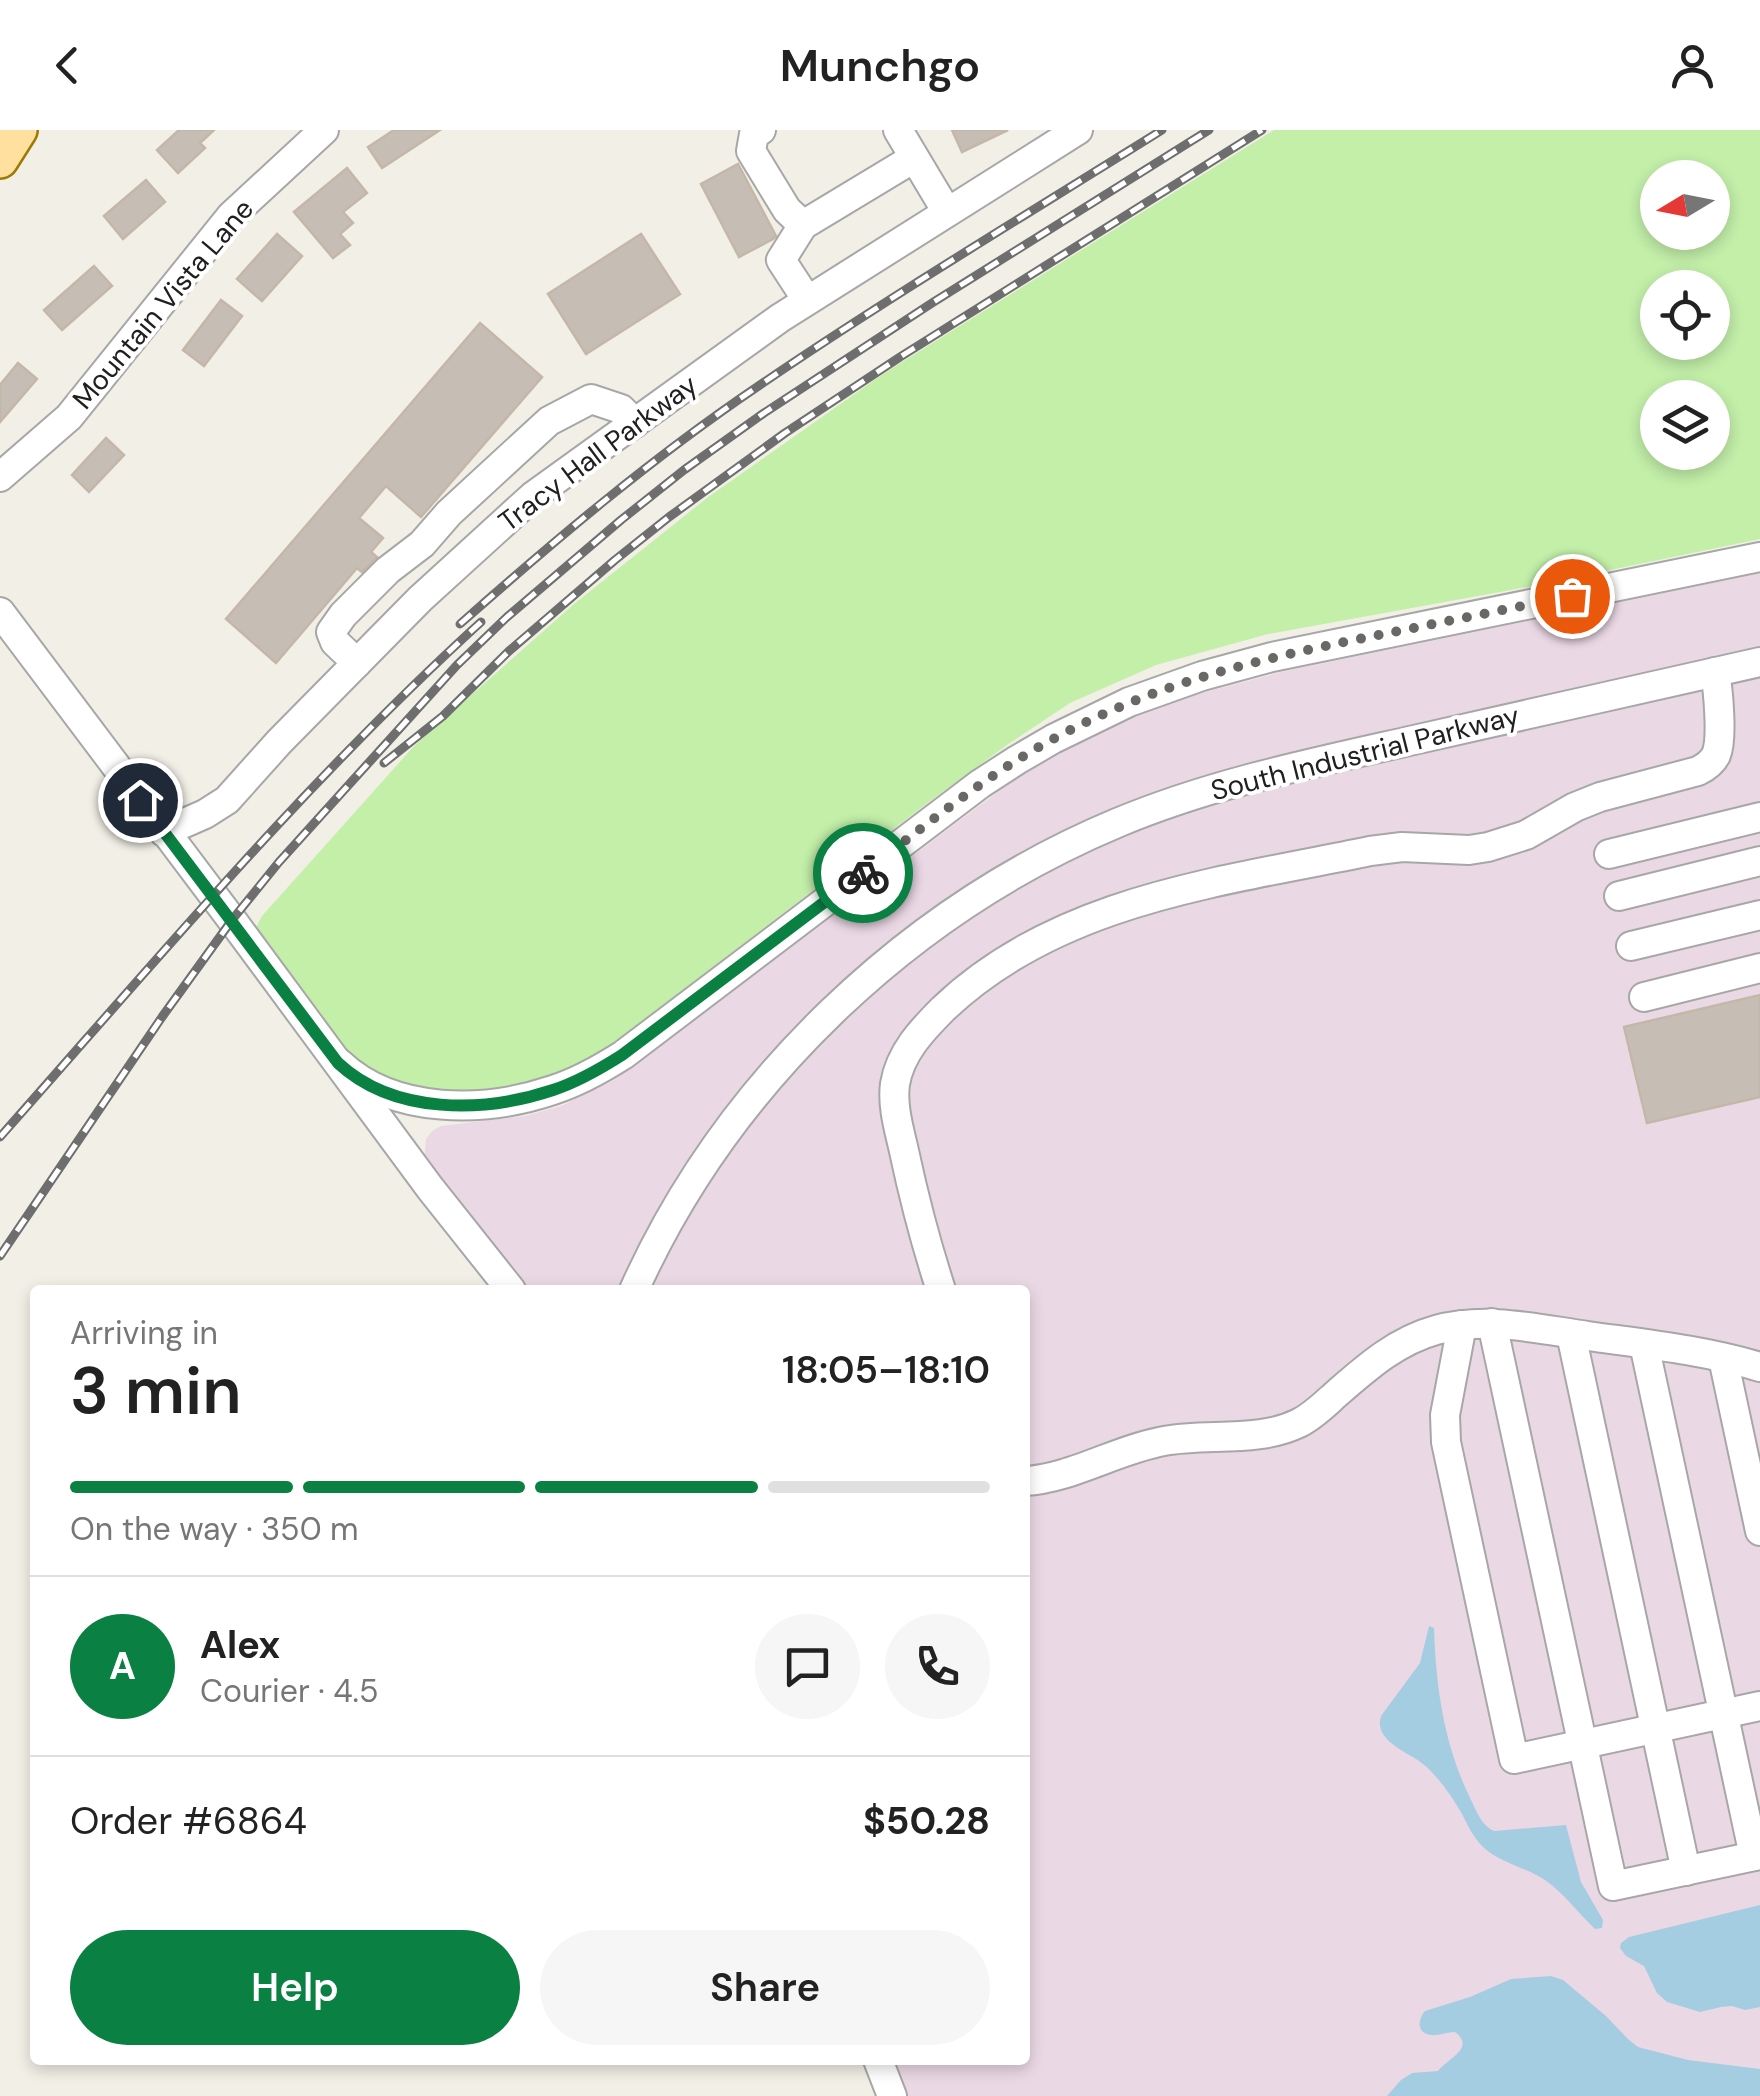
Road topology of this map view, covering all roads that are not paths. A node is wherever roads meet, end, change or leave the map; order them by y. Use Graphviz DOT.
graph roads {
  1 [pos="19,130"];
  2 [pos="324,130"];
  3 [pos="761,130"];
  4 [pos="898,130"];
  5 [pos="1078,130"];
  6 [pos="914,158"];
  7 [pos="0,160"];
  8 [pos="947,212"];
  9 [pos="802,225"];
  10 [pos="807,300"];
  11 [pos="634,423"];
  12 [pos="506,461"];
  13 [pos="0,477"];
  14 [pos="534,496"];
  15 [pos="422,544"];
  16 [pos="1760,558"];
  17 [pos="447,574"];
  18 [pos="0,612"];
  19 [pos="357,662"];
  20 [pos="1760,662"];
  21 [pos="1715,672"];
  22 [pos="1760,817"];
  23 [pos="164,832"];
  24 [pos="1609,854"];
  25 [pos="1760,861"];
  26 [pos="1619,896"];
  27 [pos="1760,915"];
  28 [pos="1631,946"];
  29 [pos="1760,968"];
  30 [pos="1644,997"];
  31 [pos="338,1063"];
  32 [pos="507,1285"];
  33 [pos="636,1285"];
  34 [pos="940,1285"];
  35 [pos="1462,1324"];
  36 [pos="1492,1324"];
  37 [pos="1570,1334"];
  38 [pos="1644,1344"];
  39 [pos="1723,1358"];
  40 [pos="1760,1367"];
  41 [pos="1030,1480"];
  42 [pos="1760,1531"];
  43 [pos="1760,1706"];
  44 [pos="1724,1714"];
  45 [pos="1655,1729"];
  46 [pos="1583,1744"];
  47 [pos="1757,1856"];
  48 [pos="1686,1871"];
  49 [pos="880,2065"];
  50 [pos="892,2096"];
  1 -- 7 [label="main road"];
  2 -- 13 [label="street, Mountain Vista Lane"];
  3 -- 9 [label="street"];
  4 -- 6 [label="street"];
  5 -- 8 [label="street, Tracy Hall Parkway"];
  6 -- 8 [label="street"];
  6 -- 9 [label="street"];
  8 -- 10 [label="street, Tracy Hall Parkway"];
  9 -- 10 [label="street"];
  10 -- 11 [label="street, Tracy Hall Parkway"];
  11 -- 12 [label="street"];
  11 -- 14 [label="street, Tracy Hall Parkway"];
  12 -- 14 [label="street"];
  12 -- 15 [label="street"];
  14 -- 17 [label="street, Tracy Hall Parkway"];
  15 -- 17 [label="street"];
  15 -- 19 [label="street"];
  16 -- 31 [label="street"];
  17 -- 19 [label="street, Tracy Hall Parkway"];
  18 -- 23 [label="street"];
  19 -- 23 [label="street, Tracy Hall Parkway"];
  20 -- 21 [label="street, South Industrial Parkway"];
  21 -- 33 [label="street, South Industrial Parkway"];
  21 -- 34 [label="street"];
  22 -- 24 [label="street"];
  23 -- 31 [label="street"];
  25 -- 26 [label="street"];
  27 -- 28 [label="street"];
  29 -- 30 [label="street"];
  31 -- 32 [label="street"];
  35 -- 36 [label="street"];
  35 -- 41 [label="street"];
  35 -- 46 [label="street"];
  36 -- 37 [label="street"];
  36 -- 46 [label="street"];
  37 -- 38 [label="street"];
  37 -- 45 [label="street"];
  38 -- 39 [label="street"];
  38 -- 44 [label="street"];
  39 -- 40 [label="street"];
  39 -- 42 [label="street"];
  43 -- 44 [label="street"];
  44 -- 45 [label="street"];
  44 -- 47 [label="street"];
  45 -- 46 [label="street"];
  45 -- 48 [label="street"];
  46 -- 48 [label="street"];
  47 -- 48 [label="street"];
  49 -- 50 [label="street"];
}
